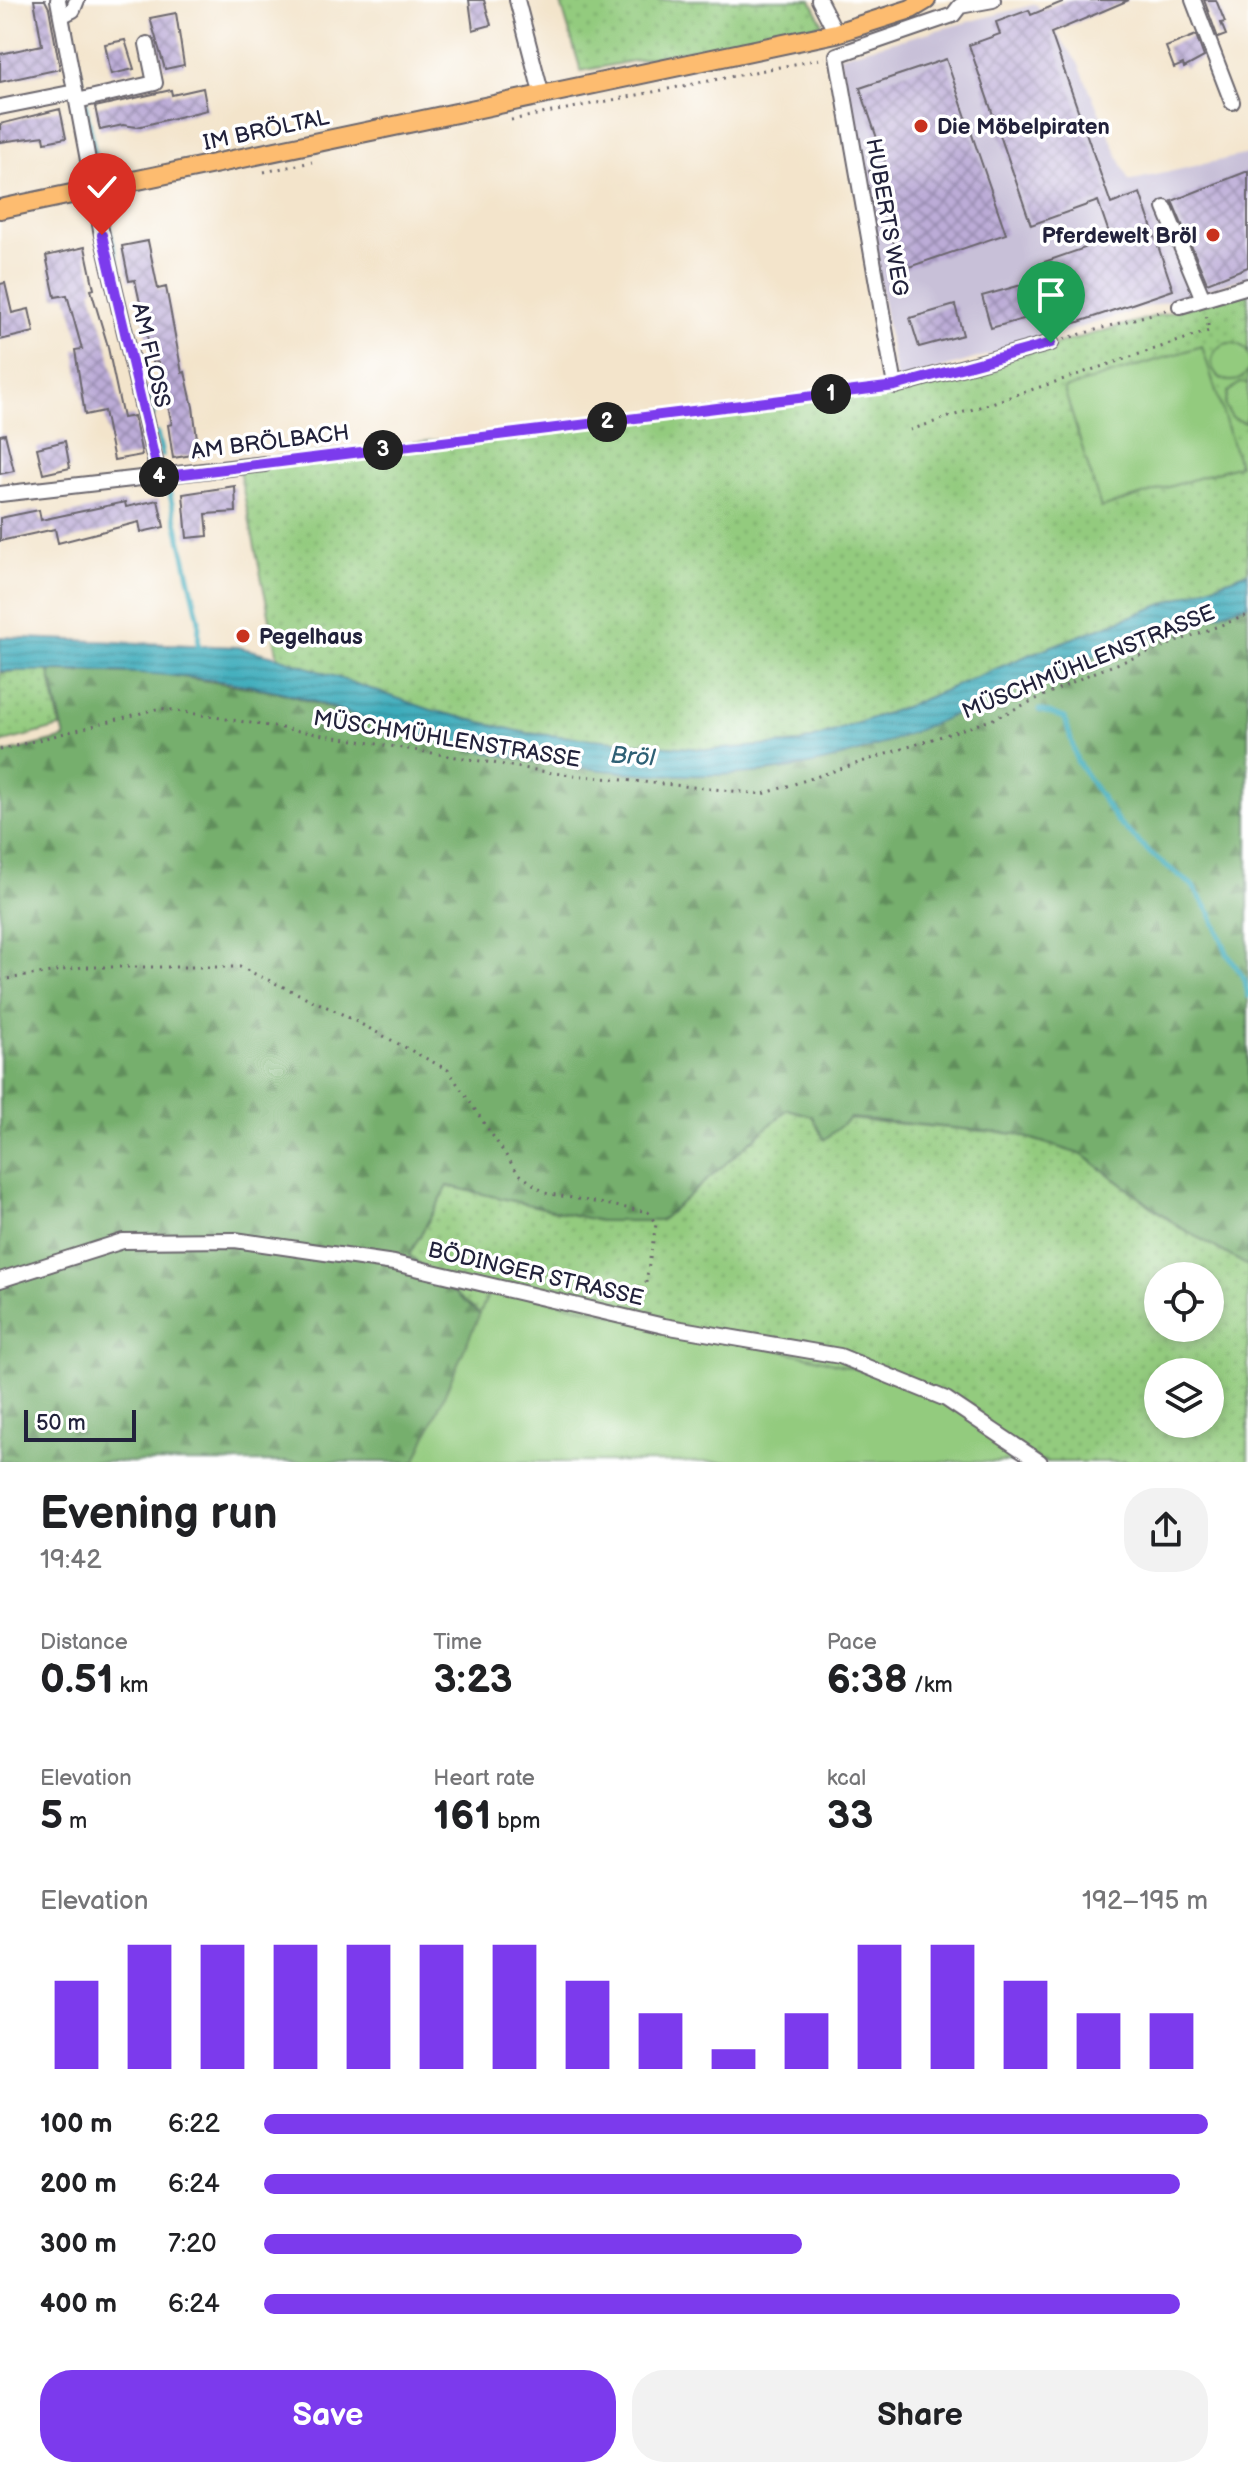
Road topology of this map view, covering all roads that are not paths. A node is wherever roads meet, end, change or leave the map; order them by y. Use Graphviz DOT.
graph roads {
  1 [pos="58,0"];
  2 [pos="77,0"];
  3 [pos="517,0"];
  4 [pos="819,0"];
  5 [pos="926,0"];
  6 [pos="993,0"];
  7 [pos="1193,0"];
  8 [pos="61,16"];
  9 [pos="836,33"];
  10 [pos="147,44"];
  11 [pos="542,96"];
  12 [pos="81,97"];
  13 [pos="1232,102"];
  14 [pos="0,107"];
  15 [pos="93,190"];
  16 [pos="1165,208"];
  17 [pos="0,209"];
  18 [pos="1248,286"];
  19 [pos="1203,299"];
  20 [pos="1180,306"];
  21 [pos="1051,343"];
  22 [pos="265,464"];
  23 [pos="159,477"];
  24 [pos="0,494"];
  25 [pos="0,1280"];
  26 [pos="1040,1462"];
  1 -- 8 [label="street, AM FLOSS"];
  2 -- 8 [label="street"];
  3 -- 11 [label="street"];
  4 -- 9 [label="street"];
  5 -- 9 [label="main road, IM BRÖLTAL"];
  6 -- 21 [label="street, HUBERTS WEG"];
  7 -- 13 [label="street"];
  8 -- 12 [label="street, AM FLOSS"];
  9 -- 11 [label="main road, IM BRÖLTAL"];
  10 -- 12 [label="street"];
  11 -- 15 [label="main road, IM BRÖLTAL"];
  12 -- 14 [label="street"];
  12 -- 15 [label="street, AM FLOSS"];
  15 -- 17 [label="main road, IM BRÖLTAL"];
  15 -- 23 [label="street, AM FLOSS"];
  16 -- 19 [label="street"];
  18 -- 19 [label="street"];
  19 -- 20 [label="street"];
  22 -- 23 [label="street, AM BRÖLBACH"];
  23 -- 24 [label="street, AM BRÖLBACH"];
  25 -- 26 [label="street, BÖDINGER STRASSE"];
}
